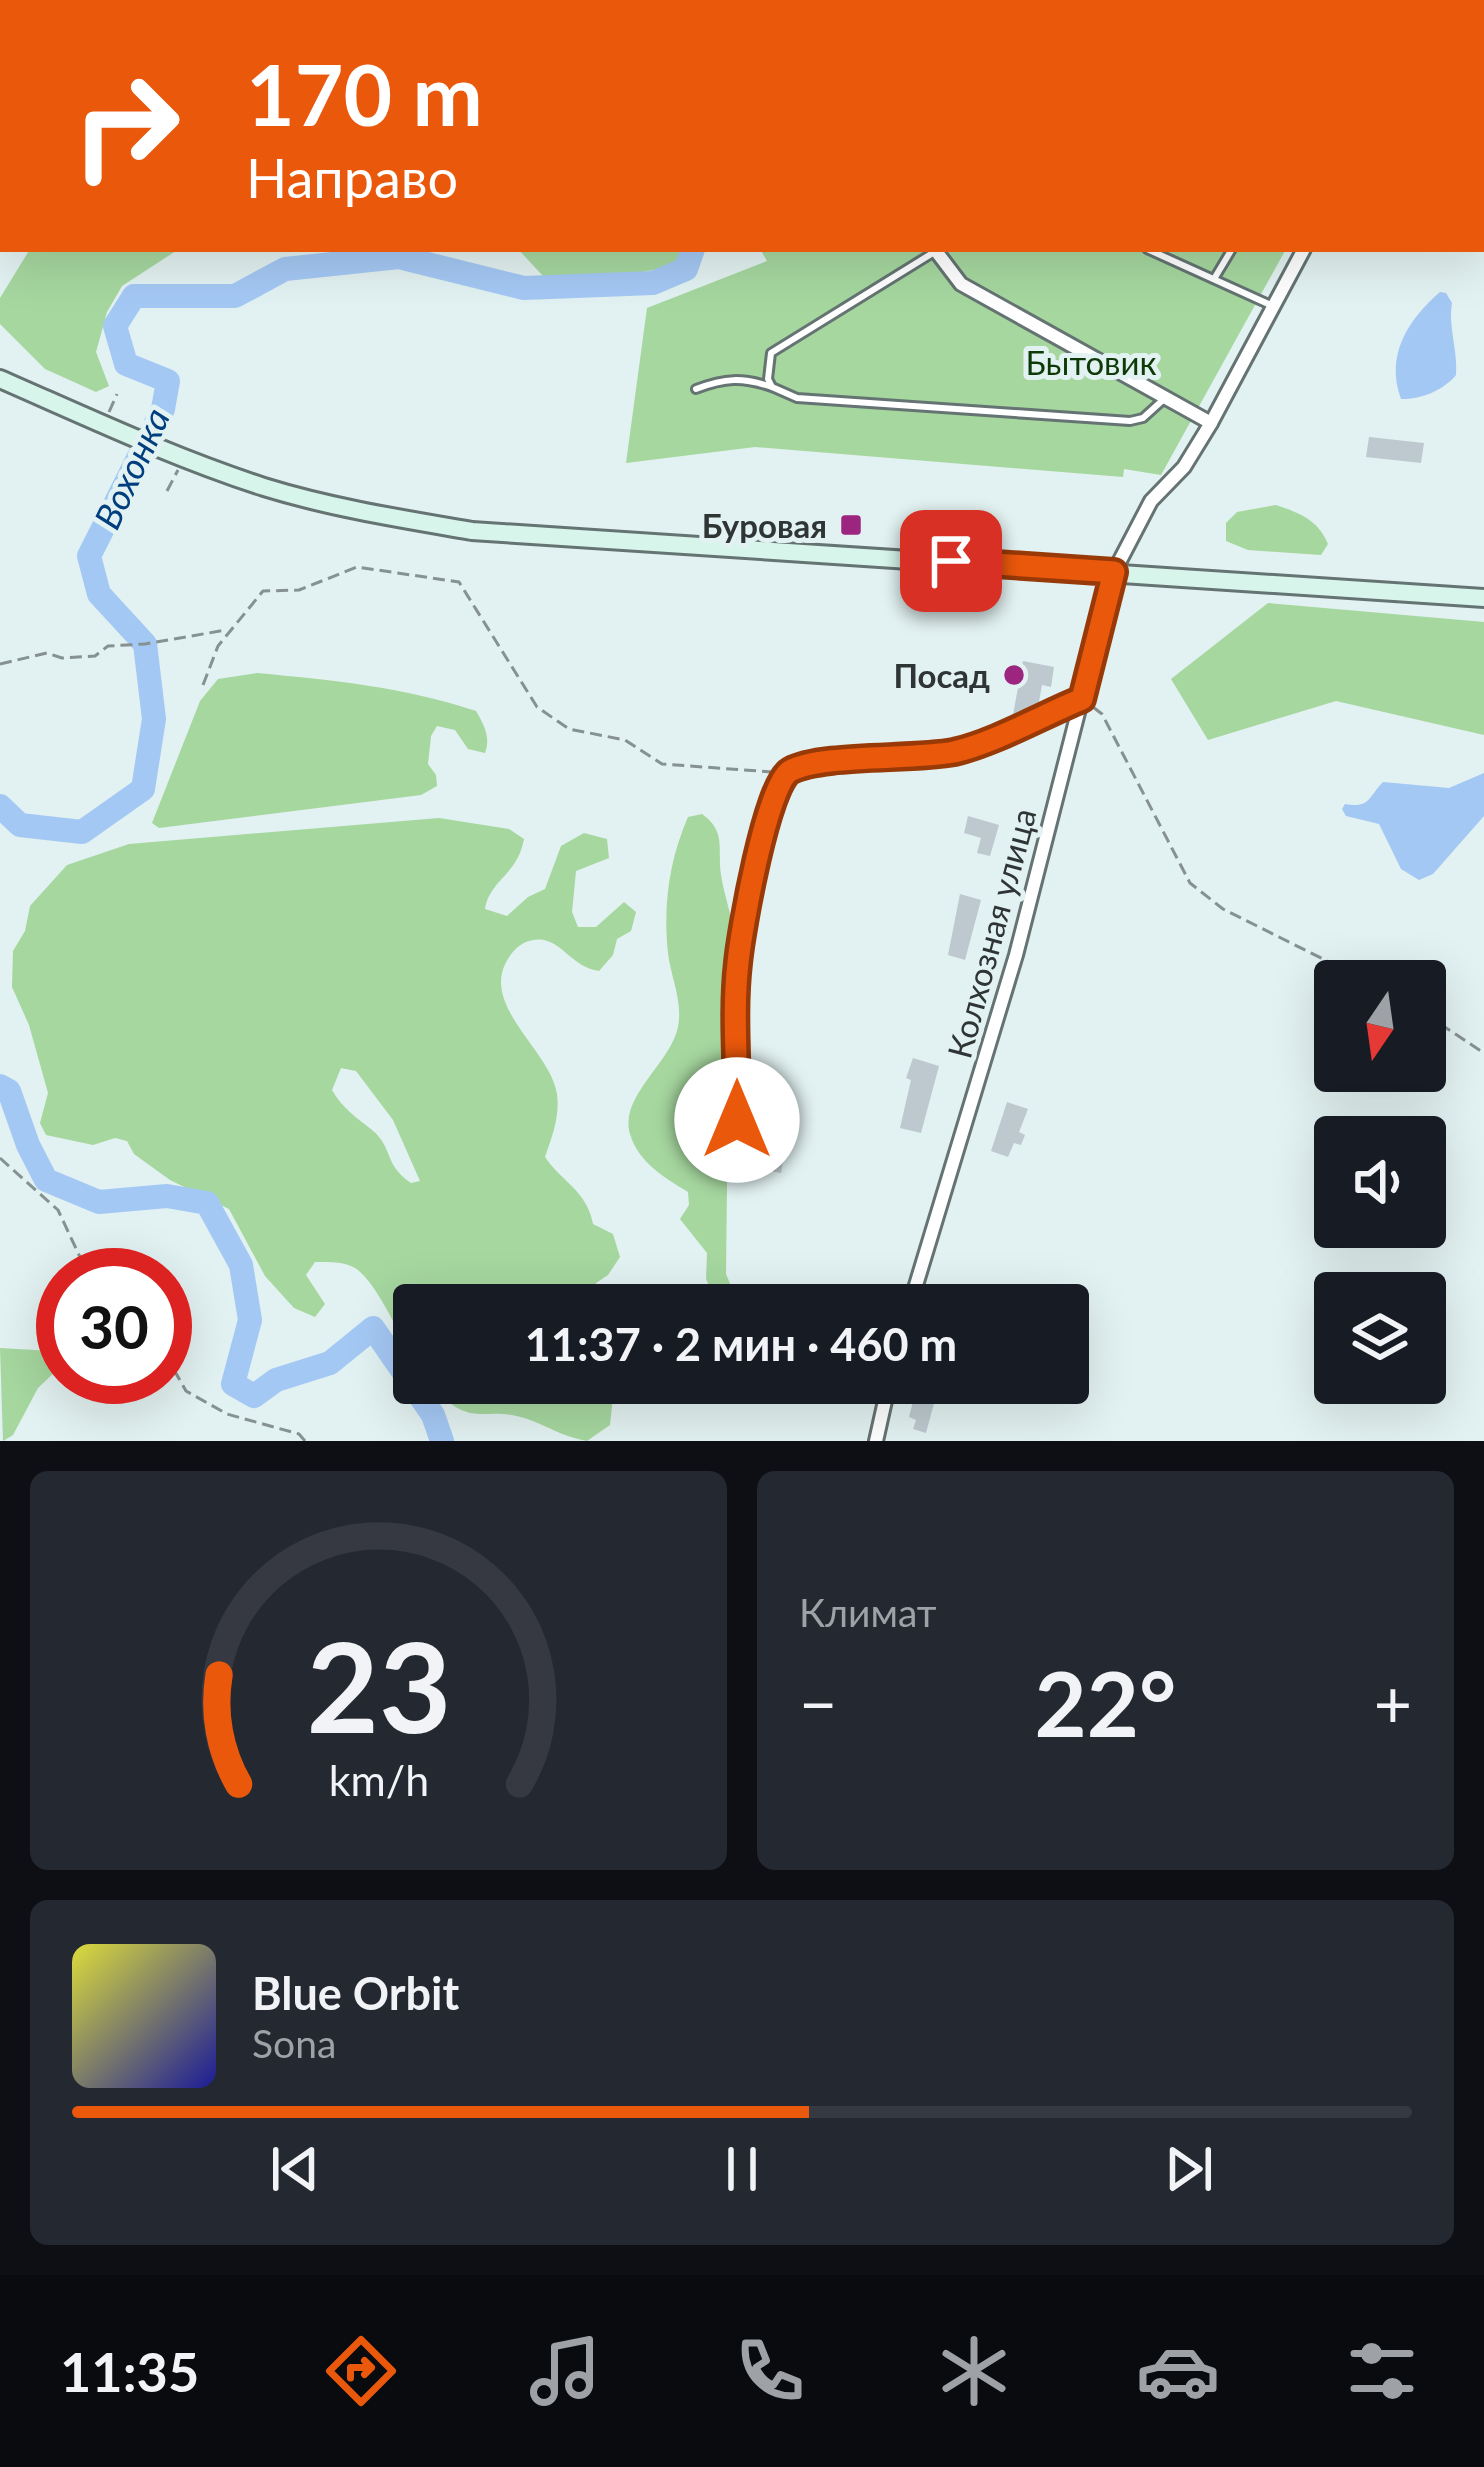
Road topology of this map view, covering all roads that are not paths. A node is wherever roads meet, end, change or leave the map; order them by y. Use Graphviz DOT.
graph roads {
  1 [pos="935,252"];
  2 [pos="939,252"];
  3 [pos="1154,252"];
  4 [pos="1230,252"];
  5 [pos="1302,252"];
  6 [pos="1214,278"];
  7 [pos="1275,307"];
  8 [pos="0,379"];
  9 [pos="772,388"];
  10 [pos="696,389"];
  11 [pos="1164,400"];
  12 [pos="1211,422"];
  13 [pos="1114,572"];
  14 [pos="1484,598"];
  15 [pos="1082,699"];
  16 [pos="736,1150"];
  17 [pos="916,1284"];
  18 [pos="884,1404"];
  19 [pos="876,1441"];
  1 -- 9 [label="lane"];
  2 -- 11 [label="street"];
  3 -- 6 [label="lane"];
  4 -- 6 [label="lane"];
  5 -- 7 [label="street, Колхозная улица"];
  6 -- 7 [label="lane"];
  7 -- 12 [label="street, Колхозная улица"];
  8 -- 13 [label="main road"];
  9 -- 10 [label="lane"];
  9 -- 11 [label="lane"];
  11 -- 12 [label="street"];
  12 -- 13 [label="street, Колхозная улица"];
  13 -- 14 [label="main road"];
  13 -- 15 [label="street, Колхозная улица"];
  15 -- 16 [label="street"];
  15 -- 17 [label="street, Колхозная улица"];
  18 -- 19 [label="street"];
}
